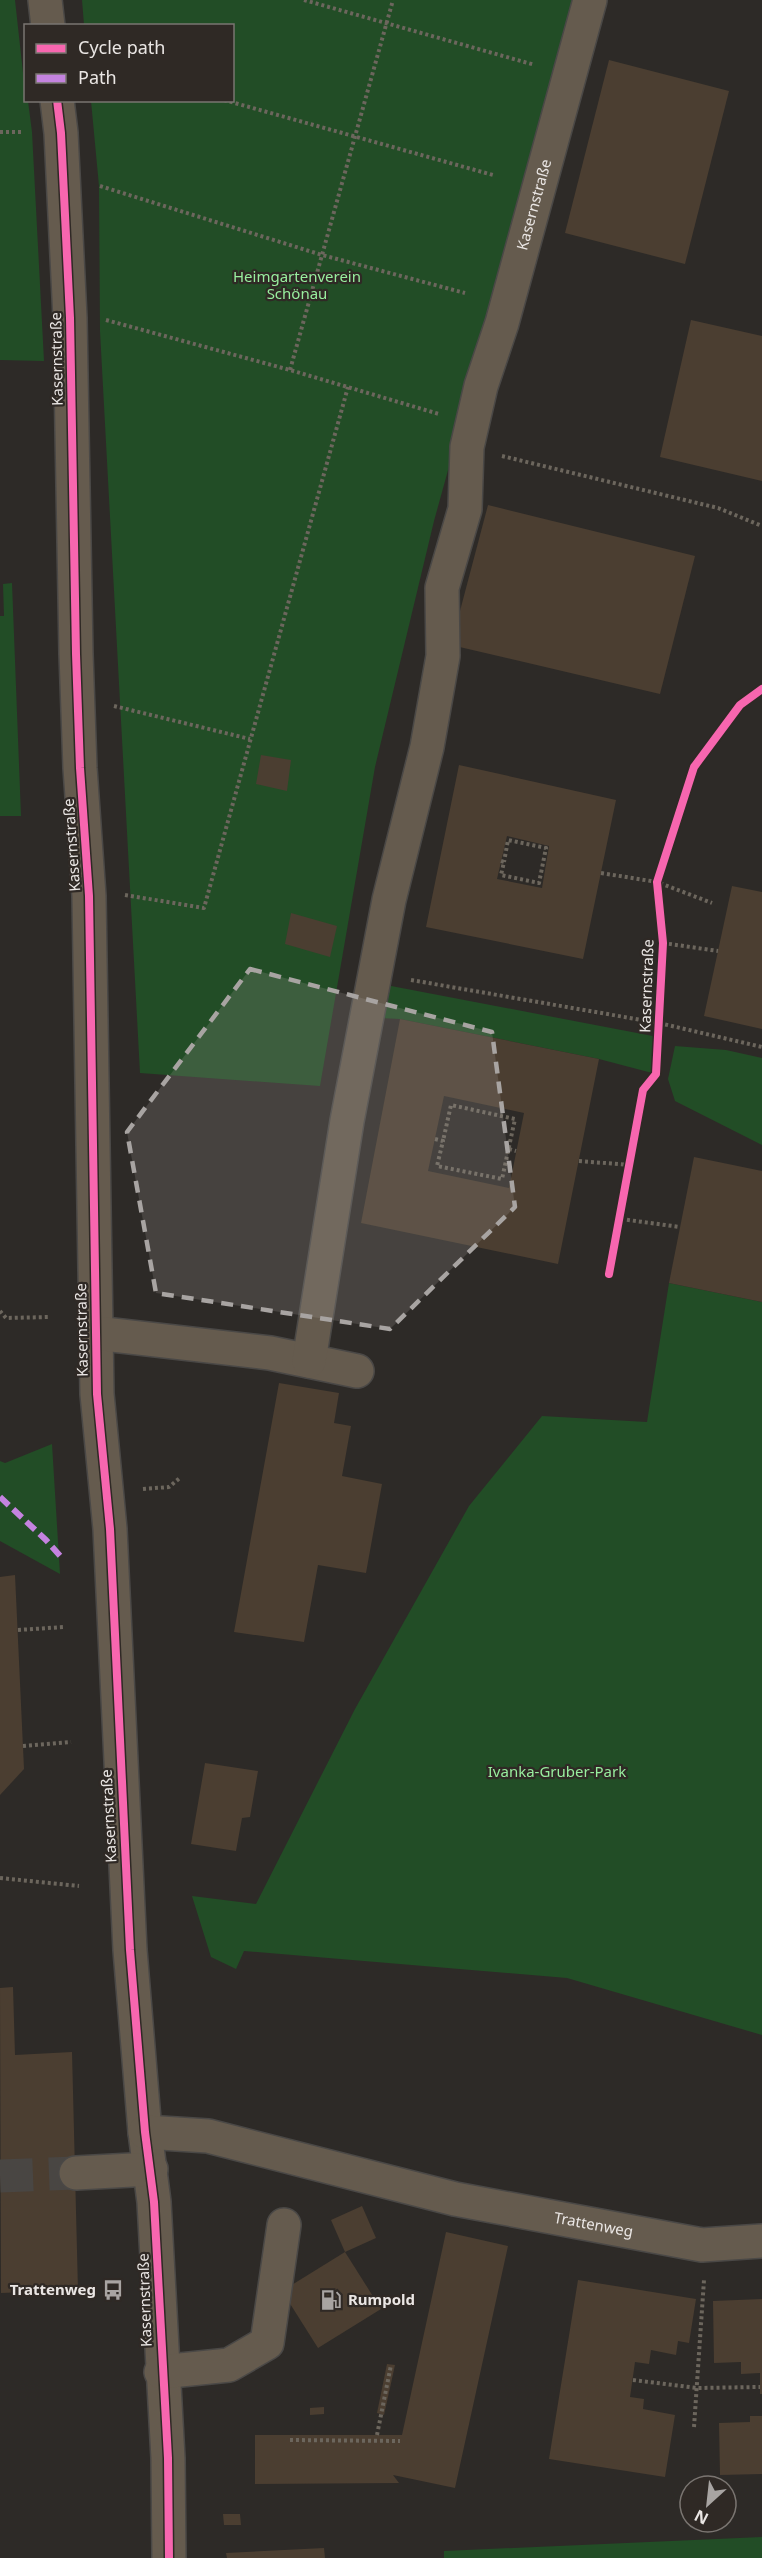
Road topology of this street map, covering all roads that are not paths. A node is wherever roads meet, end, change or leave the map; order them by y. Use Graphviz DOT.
graph roads {
  1 [pos="45,0"];
  2 [pos="590,0"];
  3 [pos="48,24"];
  4 [pos="57,102"];
  5 [pos="95,1333"];
  6 [pos="309,1361"];
  7 [pos="357,1371"];
  8 [pos="146,2132"];
  9 [pos="151,2169"];
  10 [pos="75,2172"];
  11 [pos="284,2225"];
  12 [pos="762,2241"];
  13 [pos="161,2372"];
  14 [pos="169,2558"];
  1 -- 3 [label="street"];
  2 -- 6 [label="street, Kasernstraße"];
  4 -- 5 [label="street, Kasernstraße"];
  5 -- 6 [label="street, Kasernstraße"];
  5 -- 8 [label="street, Kasernstraße"];
  6 -- 7 [label="street, Kasernstraße"];
  8 -- 9 [label="street, Kasernstraße"];
  8 -- 12 [label="street, Trattenweg"];
  9 -- 10 [label="street"];
  9 -- 13 [label="street, Kasernstraße"];
  11 -- 13 [label="street"];
  13 -- 14 [label="street, Kasernstraße"];
}
